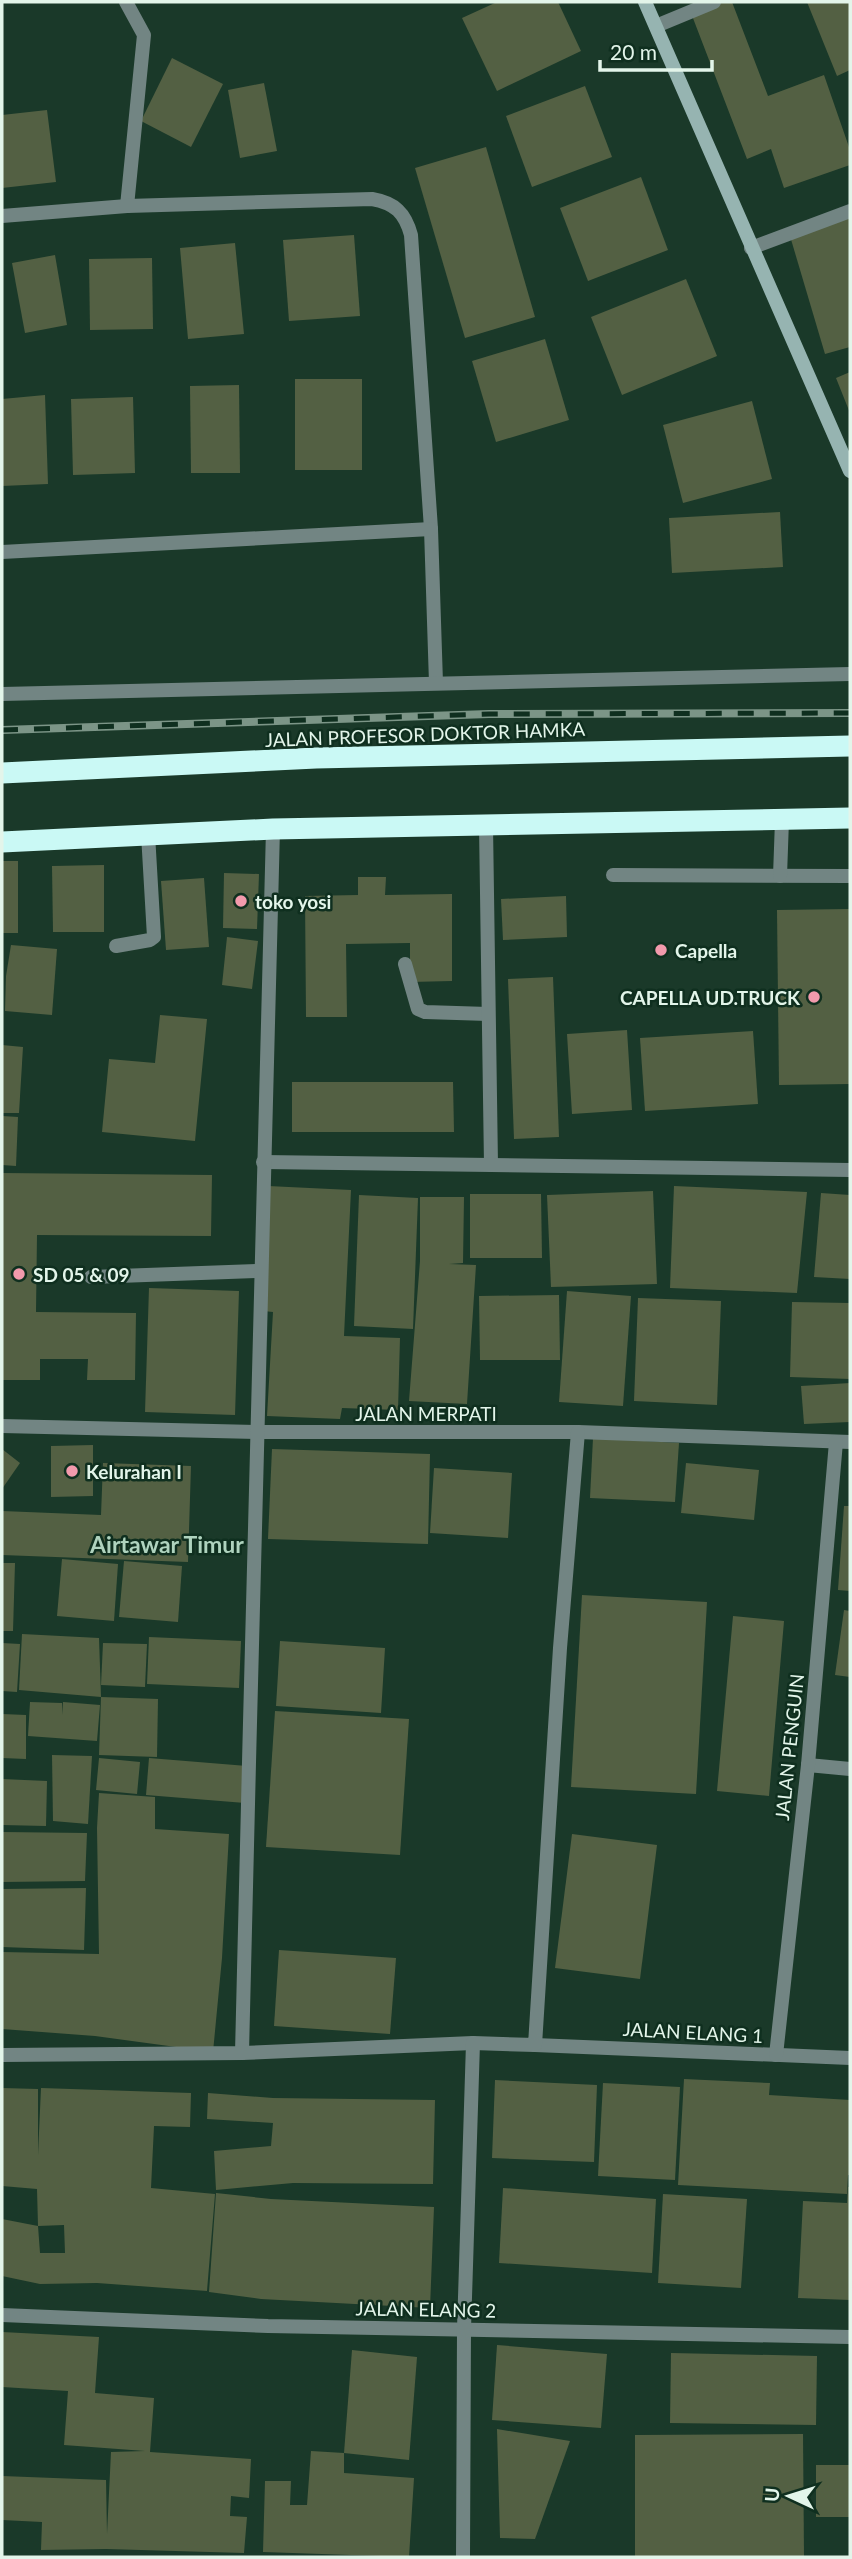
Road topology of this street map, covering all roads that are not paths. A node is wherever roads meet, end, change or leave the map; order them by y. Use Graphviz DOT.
graph roads {
  1 [pos="126,2"];
  2 [pos="645,2"];
  3 [pos="714,2"];
  4 [pos="656,26"];
  5 [pos="127,206"];
  6 [pos="850,211"];
  7 [pos="2,216"];
  8 [pos="751,248"];
  9 [pos="850,471"];
  10 [pos="431,529"];
  11 [pos="2,552"];
  12 [pos="850,674"];
  13 [pos="436,683"];
  14 [pos="2,694"];
  15 [pos="850,746"];
  16 [pos="2,773"];
  17 [pos="850,818"];
  18 [pos="782,820"];
  19 [pos="486,825"];
  20 [pos="273,829"];
  21 [pos="148,834"];
  22 [pos="2,842"];
  23 [pos="614,875"];
  24 [pos="780,876"];
  25 [pos="850,876"];
  26 [pos="116,946"];
  27 [pos="405,964"];
  28 [pos="488,1014"];
  29 [pos="263,1162"];
  30 [pos="491,1165"];
  31 [pos="850,1170"];
  32 [pos="259,1271"];
  33 [pos="91,1277"];
  34 [pos="2,1426"];
  35 [pos="258,1432"];
  36 [pos="578,1432"];
  37 [pos="843,1442"];
  38 [pos="808,1765"];
  39 [pos="850,1769"];
  40 [pos="472,2043"];
  41 [pos="535,2045"];
  42 [pos="242,2053"];
  43 [pos="2,2055"];
  44 [pos="776,2055"];
  45 [pos="850,2058"];
  46 [pos="2,2315"];
  47 [pos="464,2329"];
  48 [pos="850,2337"];
  49 [pos="464,2557"];
  1 -- 5 [label="street"];
  2 -- 4 [label="street"];
  3 -- 4 [label="street"];
  4 -- 8 [label="street"];
  5 -- 7 [label="street"];
  5 -- 10 [label="street"];
  6 -- 8 [label="street"];
  8 -- 9 [label="street"];
  10 -- 11 [label="street"];
  10 -- 13 [label="street"];
  12 -- 13 [label="street"];
  13 -- 14 [label="street"];
  15 -- 16 [label="highway, JALAN PROFESOR DOKTOR HAMKA"];
  17 -- 18 [label="highway"];
  18 -- 19 [label="highway"];
  18 -- 24 [label="street"];
  19 -- 20 [label="highway"];
  19 -- 28 [label="street"];
  20 -- 21 [label="highway"];
  20 -- 29 [label="street"];
  21 -- 22 [label="highway"];
  21 -- 26 [label="street"];
  23 -- 24 [label="street"];
  24 -- 25 [label="street"];
  27 -- 28 [label="street"];
  28 -- 30 [label="street"];
  29 -- 30 [label="street"];
  29 -- 32 [label="street"];
  30 -- 31 [label="street"];
  32 -- 33 [label="street"];
  32 -- 35 [label="street"];
  34 -- 35 [label="street, JALAN MERPATI"];
  35 -- 36 [label="street, JALAN MERPATI"];
  35 -- 42 [label="street"];
  36 -- 37 [label="street, JALAN MERPATI"];
  36 -- 41 [label="street"];
  37 -- 38 [label="street, JALAN PENGUIN"];
  38 -- 39 [label="street"];
  38 -- 44 [label="street, JALAN PENGUIN"];
  40 -- 41 [label="street, JALAN ELANG 1"];
  40 -- 42 [label="street, JALAN ELANG 1"];
  40 -- 47 [label="street"];
  41 -- 44 [label="street, JALAN ELANG 1"];
  42 -- 43 [label="street, JALAN ELANG 1"];
  44 -- 45 [label="street, JALAN ELANG 1"];
  46 -- 47 [label="street, JALAN ELANG 2"];
  47 -- 48 [label="street, JALAN ELANG 2"];
  47 -- 49 [label="street"];
}
